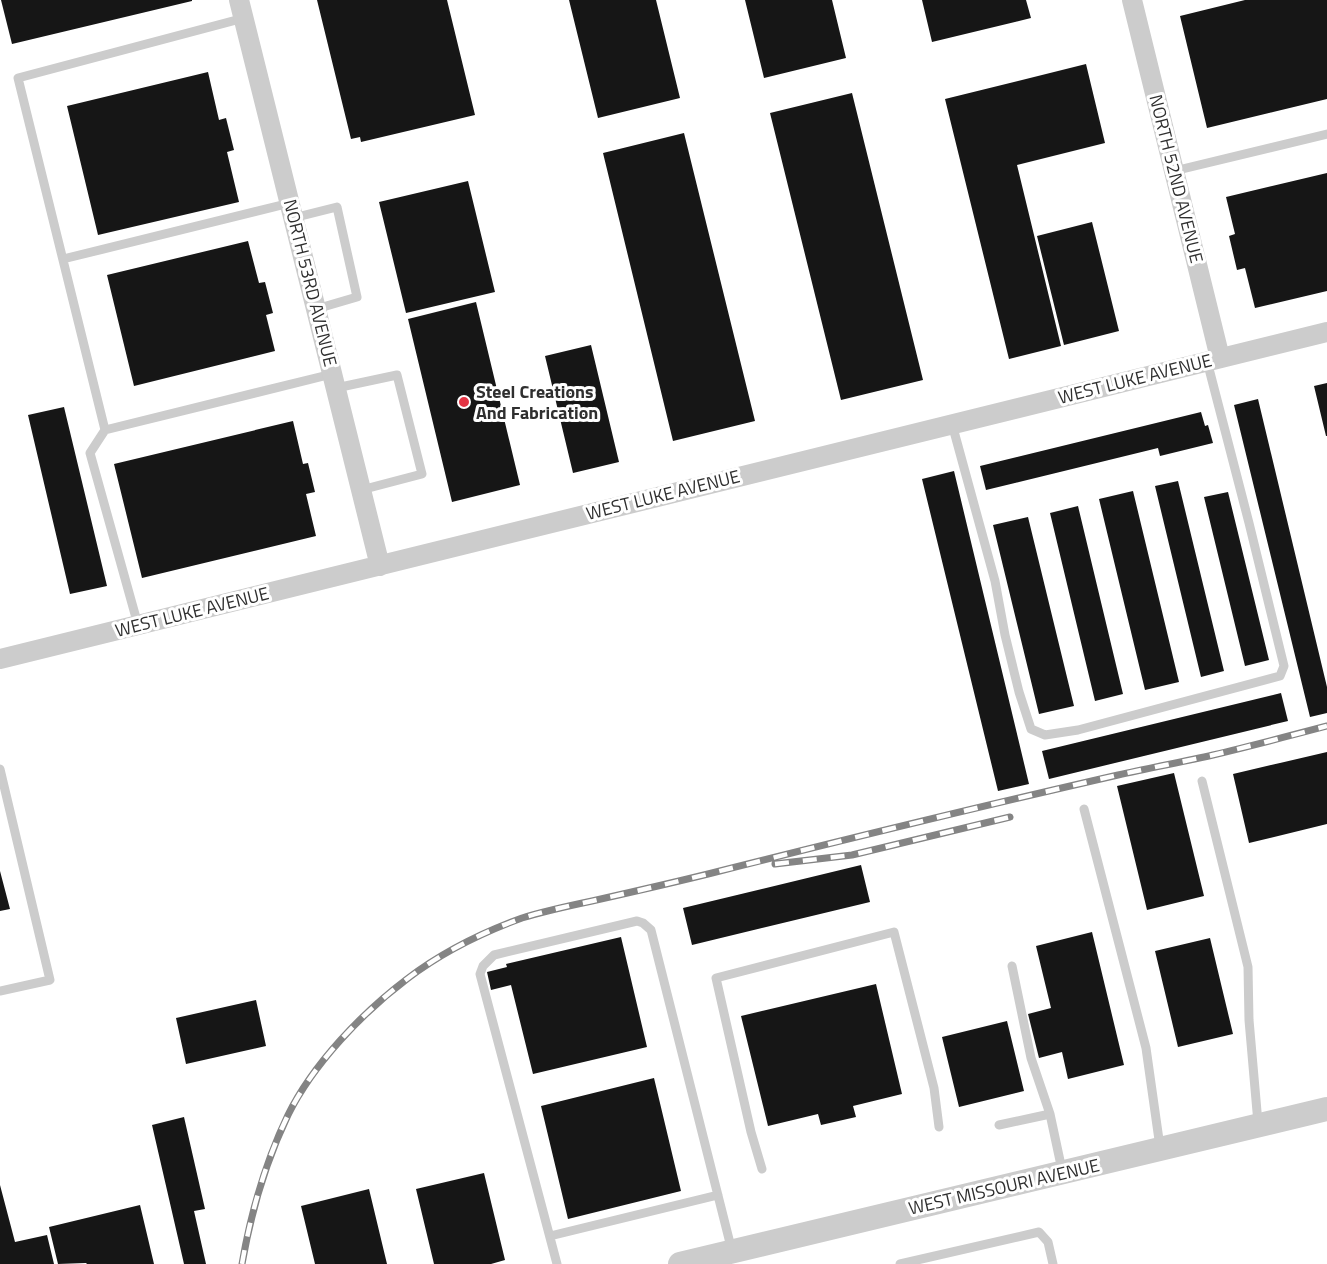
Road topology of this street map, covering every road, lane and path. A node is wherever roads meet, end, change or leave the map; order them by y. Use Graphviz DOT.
graph roads {
  1 [pos="1135,1"];
  2 [pos="242,9"];
  3 [pos="1327,134"];
  4 [pos="1174,171"];
  5 [pos="292,210"];
  6 [pos="63,259"];
  7 [pos="316,309"];
  8 [pos="1327,332"];
  9 [pos="1213,360"];
  10 [pos="334,381"];
  11 [pos="952,424"];
  12 [pos="105,430"];
  13 [pos="362,490"];
  14 [pos="380,566"];
  15 [pos="138,625"];
  16 [pos="0,659"];
  17 [pos="0,769"];
  18 [pos="1202,781"];
  19 [pos="1084,809"];
  20 [pos="1012,966"];
  21 [pos="0,990"];
  22 [pos="1327,1109"];
  23 [pos="1050,1114"];
  24 [pos="999,1125"];
  25 [pos="1258,1126"];
  26 [pos="939,1127"];
  27 [pos="1160,1149"];
  28 [pos="762,1169"];
  29 [pos="1063,1172"];
  30 [pos="718,1195"];
  31 [pos="550,1236"];
  32 [pos="732,1252"];
  33 [pos="557,1264"];
  34 [pos="680,1264"];
  35 [pos="900,1264"];
  36 [pos="1053,1264"];
  1 -- 4 [label="street, NORTH 52ND AVENUE"];
  2 -- 5 [label="street, NORTH 53RD AVENUE"];
  2 -- 6 [label="lane"];
  3 -- 4 [label="lane"];
  4 -- 9 [label="street, NORTH 52ND AVENUE"];
  5 -- 6 [label="lane"];
  5 -- 7 [label="street, NORTH 53RD AVENUE"];
  5 -- 7 [label="lane"];
  6 -- 12 [label="lane"];
  7 -- 10 [label="street, NORTH 53RD AVENUE"];
  8 -- 9 [label="street, WEST LUKE AVENUE"];
  9 -- 11 [label="street, WEST LUKE AVENUE"];
  9 -- 11 [label="lane"];
  10 -- 12 [label="lane"];
  10 -- 13 [label="street, NORTH 53RD AVENUE"];
  10 -- 13 [label="lane"];
  11 -- 14 [label="street, WEST LUKE AVENUE"];
  12 -- 15 [label="lane"];
  13 -- 14 [label="street, NORTH 53RD AVENUE"];
  14 -- 15 [label="street, WEST LUKE AVENUE"];
  15 -- 16 [label="street, WEST LUKE AVENUE"];
  17 -- 21 [label="lane"];
  18 -- 25 [label="lane"];
  19 -- 27 [label="lane"];
  20 -- 23 [label="lane"];
  22 -- 25 [label="street, WEST MISSOURI AVENUE"];
  23 -- 24 [label="lane"];
  23 -- 29 [label="lane"];
  25 -- 27 [label="street, WEST MISSOURI AVENUE"];
  26 -- 28 [label="lane"];
  27 -- 29 [label="street, WEST MISSOURI AVENUE"];
  29 -- 32 [label="street, WEST MISSOURI AVENUE"];
  30 -- 31 [label="lane"];
  30 -- 31 [label="lane"];
  30 -- 32 [label="lane"];
  31 -- 33 [label="lane"];
  32 -- 34 [label="street, WEST MISSOURI AVENUE"];
  35 -- 36 [label="lane"];
}
